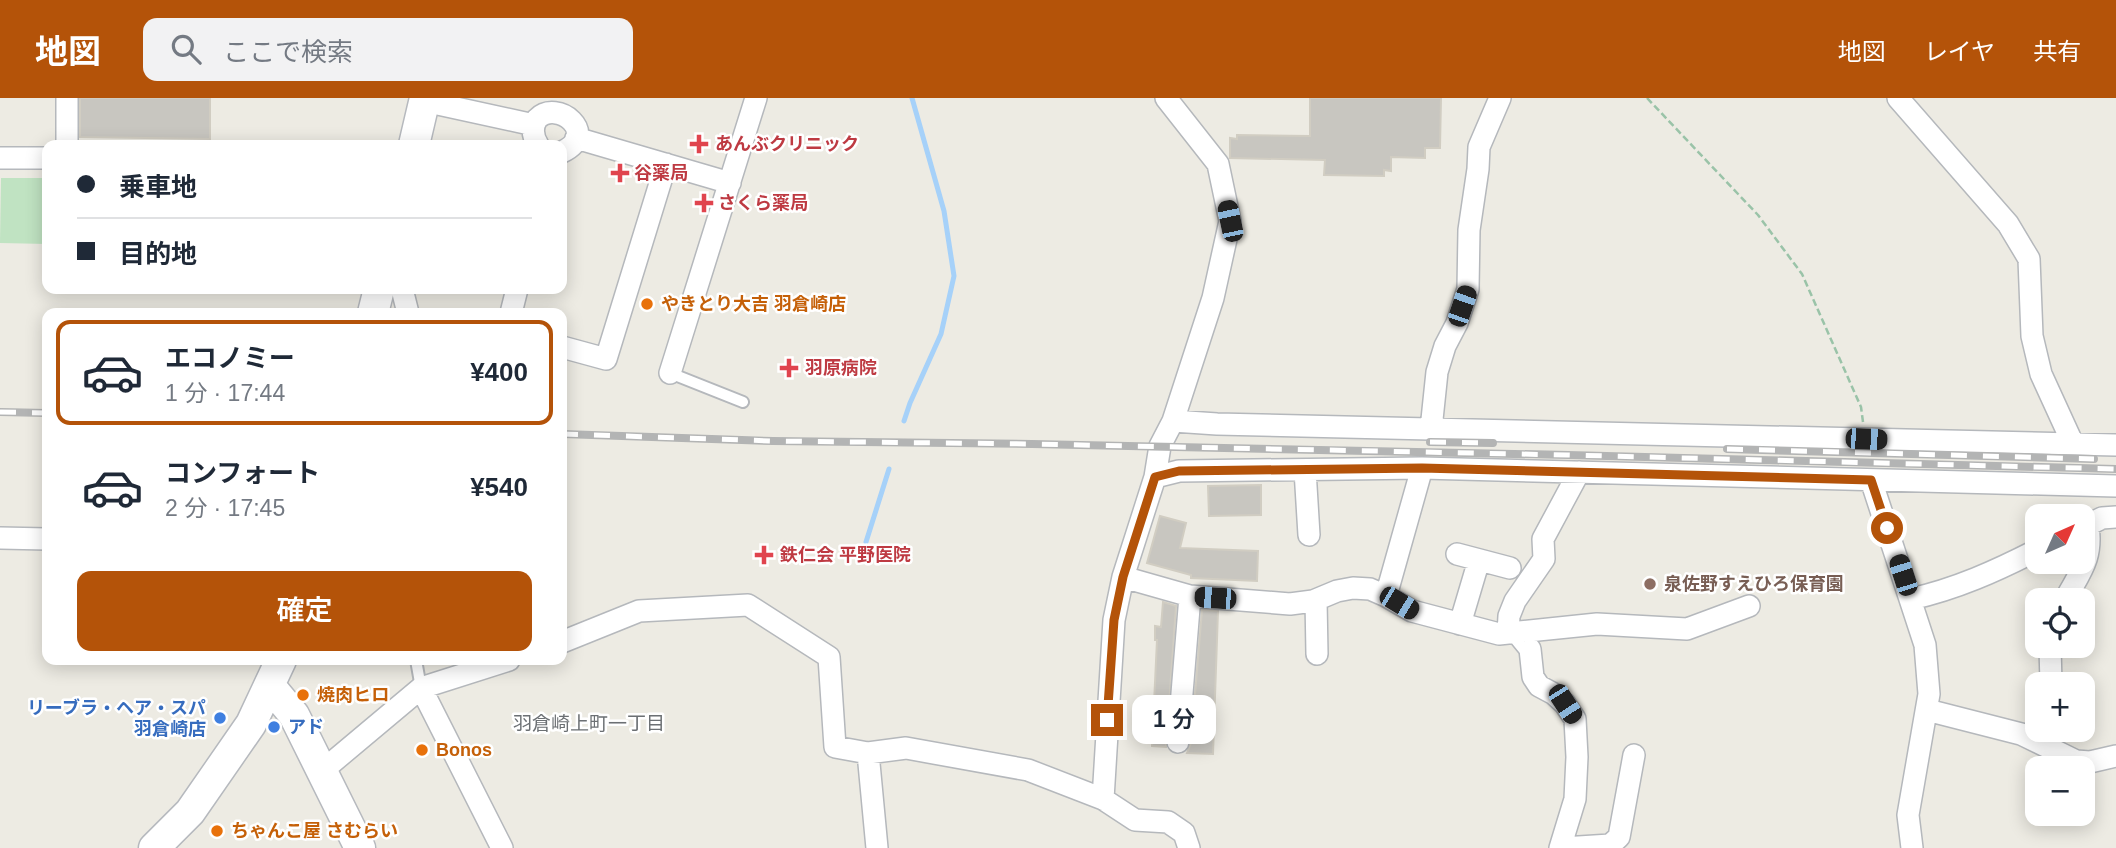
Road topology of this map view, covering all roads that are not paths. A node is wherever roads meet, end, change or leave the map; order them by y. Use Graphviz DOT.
graph roads {
  1 [pos="67,98"];
  2 [pos="756,98"];
  3 [pos="1167,98"];
  4 [pos="1500,98"];
  5 [pos="1898,98"];
  6 [pos="425,100"];
  7 [pos="550,104"];
  8 [pos="536,135"];
  9 [pos="67,140"];
  10 [pos="415,140"];
  11 [pos="569,145"];
  12 [pos="0,158"];
  13 [pos="42,158"];
  14 [pos="666,164"];
  15 [pos="730,183"];
  16 [pos="567,348"];
  17 [pos="670,373"];
  18 [pos="743,402"];
  19 [pos="1173,421"];
  20 [pos="1431,429"];
  21 [pos="2073,444"];
  22 [pos="2116,445"];
  23 [pos="1422,468"];
  24 [pos="1305,470"];
  25 [pos="1579,472"];
  26 [pos="1155,477"];
  27 [pos="1871,480"];
  28 [pos="2116,486"];
  29 [pos="2116,517"];
  30 [pos="2095,521"];
  31 [pos="1309,535"];
  32 [pos="0,538"];
  33 [pos="42,539"];
  34 [pos="1457,554"];
  35 [pos="2025,556"];
  36 [pos="1479,560"];
  37 [pos="1510,568"];
  38 [pos="1123,577"];
  39 [pos="1190,596"];
  40 [pos="1386,596"];
  41 [pos="1911,599"];
  42 [pos="1316,600"];
  43 [pos="1749,606"];
  44 [pos="1460,624"];
  45 [pos="1512,633"];
  46 [pos="567,640"];
  47 [pos="1317,654"];
  48 [pos="417,665"];
  49 [pos="493,665"];
  50 [pos="275,673"];
  51 [pos="421,688"];
  52 [pos="1927,710"];
  53 [pos="1178,742"];
  54 [pos="2054,742"];
  55 [pos="868,752"];
  56 [pos="2054,752"];
  57 [pos="1634,755"];
  58 [pos="2116,756"];
  59 [pos="322,771"];
  60 [pos="1103,799"];
  61 [pos="155,848"];
  62 [pos="360,848"];
  63 [pos="502,848"];
  64 [pos="877,848"];
  65 [pos="1189,848"];
  66 [pos="1562,848"];
  67 [pos="1912,848"];
  1 -- 9 [label="street"];
  2 -- 15 [label="street"];
  3 -- 19 [label="street"];
  4 -- 20 [label="street"];
  5 -- 21 [label="street"];
  6 -- 8 [label="street"];
  6 -- 10 [label="main road"];
  7 -- 8 [label="street"];
  7 -- 11 [label="street"];
  11 -- 14 [label="street"];
  12 -- 13 [label="street"];
  14 -- 15 [label="street"];
  14 -- 16 [label="street"];
  15 -- 17 [label="street"];
  17 -- 18 [label="lane"];
  19 -- 20 [label="street"];
  19 -- 26 [label="street"];
  20 -- 21 [label="street"];
  21 -- 22 [label="street"];
  23 -- 24 [label="street"];
  23 -- 25 [label="street"];
  23 -- 40 [label="street"];
  24 -- 26 [label="street"];
  24 -- 31 [label="street"];
  25 -- 27 [label="street"];
  25 -- 45 [label="street"];
  26 -- 38 [label="street"];
  27 -- 28 [label="street"];
  27 -- 41 [label="street"];
  29 -- 30 [label="street"];
  32 -- 33 [label="street"];
  34 -- 36 [label="street"];
  35 -- 41 [label="street"];
  36 -- 37 [label="street"];
  36 -- 44 [label="street"];
  38 -- 39 [label="street"];
  38 -- 60 [label="street"];
  39 -- 42 [label="street"];
  39 -- 53 [label="street"];
  40 -- 42 [label="street"];
  40 -- 44 [label="street"];
  41 -- 52 [label="street"];
  42 -- 47 [label="street"];
  43 -- 45 [label="street"];
  44 -- 45 [label="street"];
  45 -- 66 [label="street"];
  46 -- 55 [label="street"];
  48 -- 51 [label="lane"];
  49 -- 51 [label="street"];
  50 -- 59 [label="main road"];
  50 -- 61 [label="main road"];
  51 -- 59 [label="street"];
  51 -- 63 [label="street"];
  52 -- 56 [label="street"];
  52 -- 67 [label="street"];
  54 -- 56 [label="street"];
  55 -- 60 [label="street"];
  55 -- 64 [label="street"];
  56 -- 58 [label="street"];
  57 -- 66 [label="street"];
  59 -- 62 [label="main road"];
  60 -- 65 [label="street"];
}
